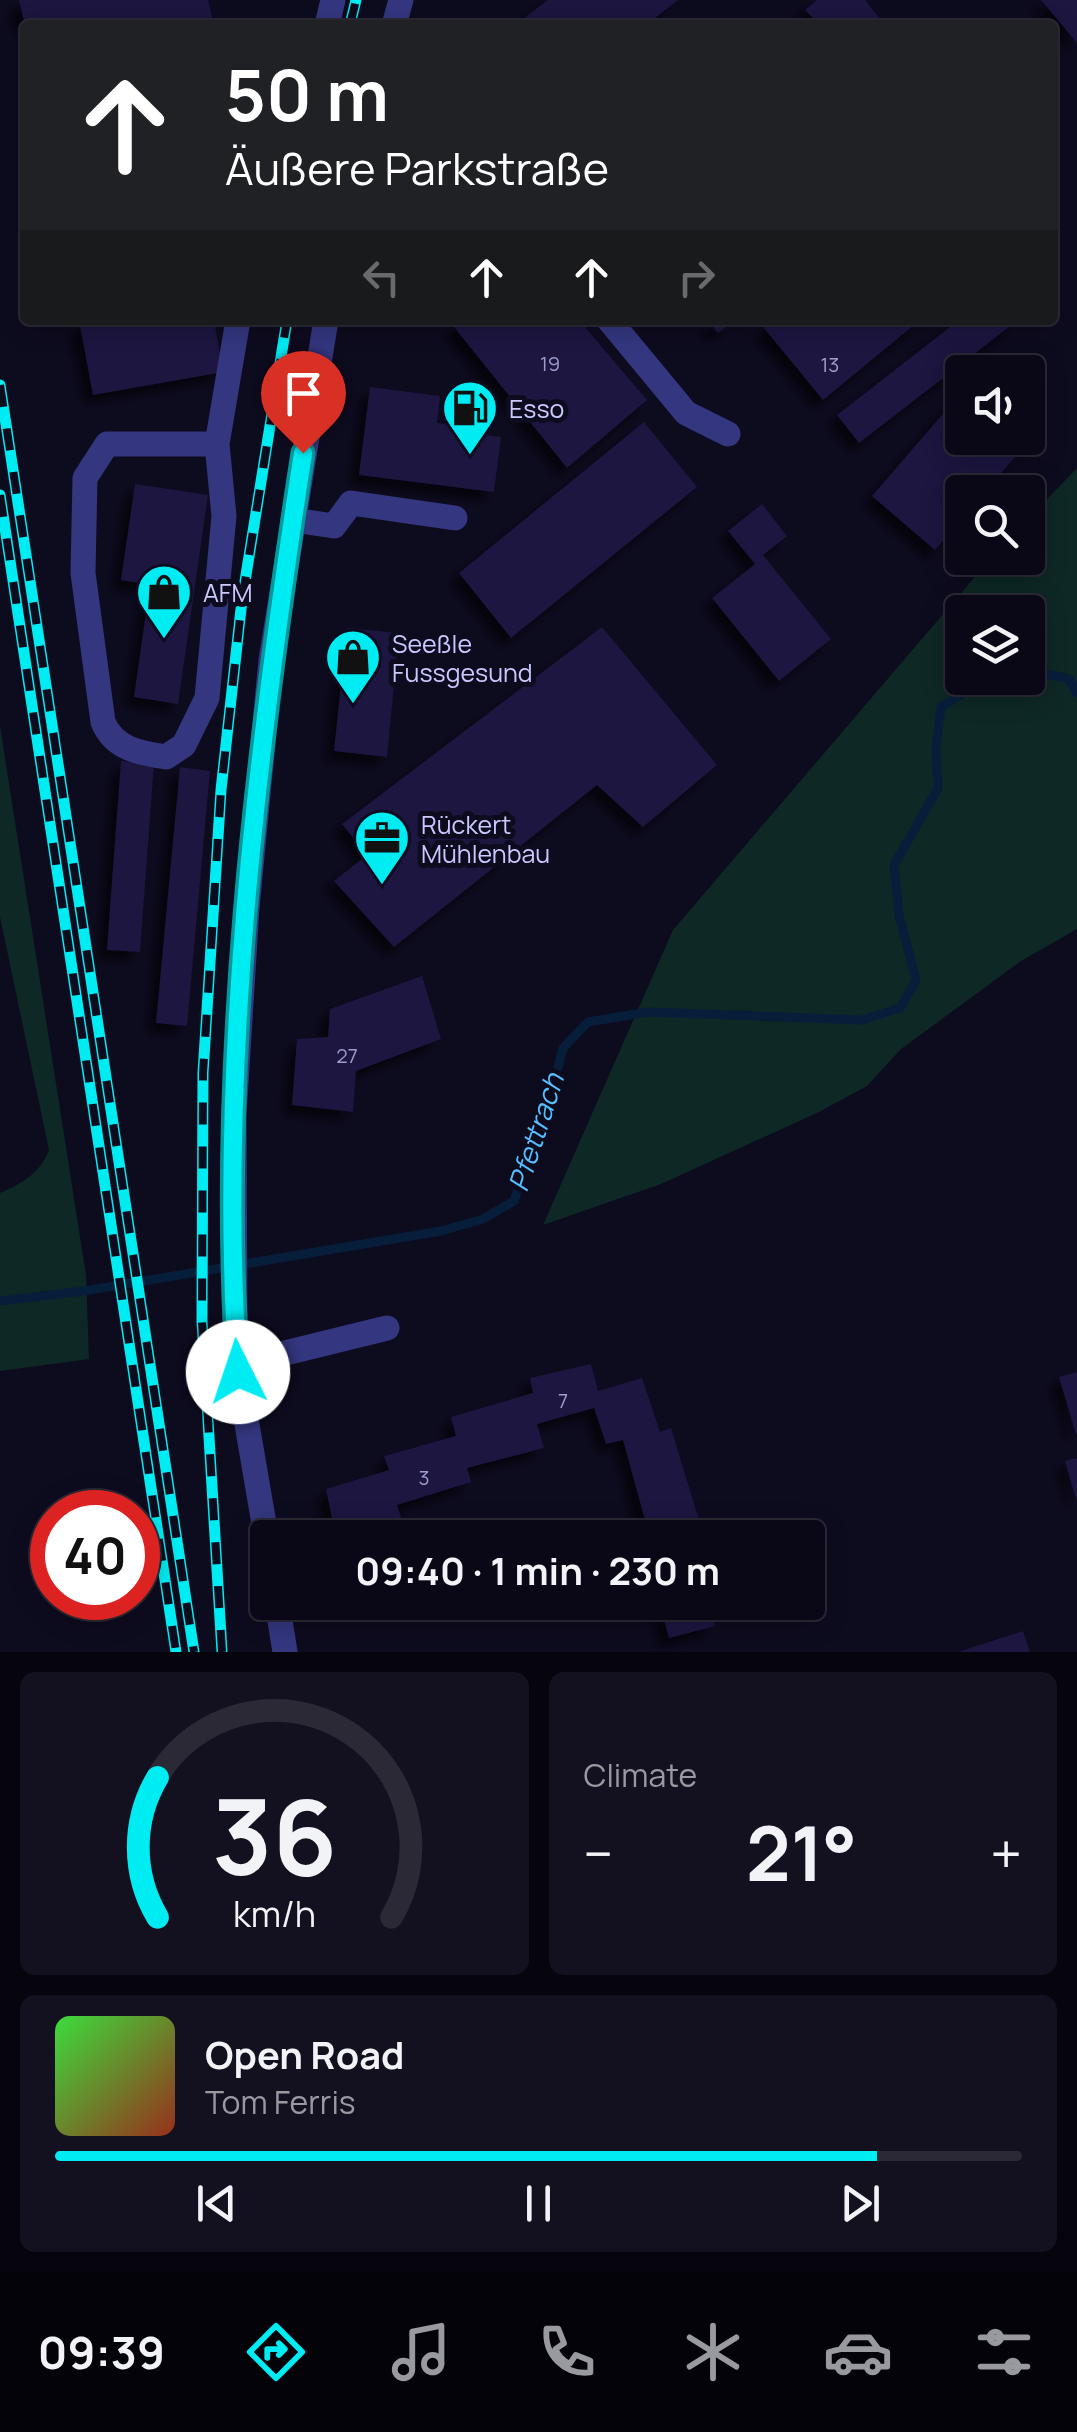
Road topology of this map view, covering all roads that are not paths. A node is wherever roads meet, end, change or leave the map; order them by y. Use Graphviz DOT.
graph roads {
  1 [pos="237,325"];
  2 [pos="325,325"];
  3 [pos="614,325"];
  4 [pos="728,434"];
  5 [pos="217,444"];
  6 [pos="455,518"];
  7 [pos="293,520"];
  8 [pos="387,1328"];
  9 [pos="238,1372"];
  10 [pos="263,1520"];
  11 [pos="280,1620"];
  12 [pos="285,1652"];
  1 -- 5 [label="street"];
  2 -- 7 [label="street"];
  3 -- 4 [label="street"];
  5 -- 5 [label="street"];
  6 -- 7 [label="street"];
  7 -- 9 [label="street"];
  8 -- 9 [label="street"];
  9 -- 10 [label="street"];
  11 -- 12 [label="street"];
}
